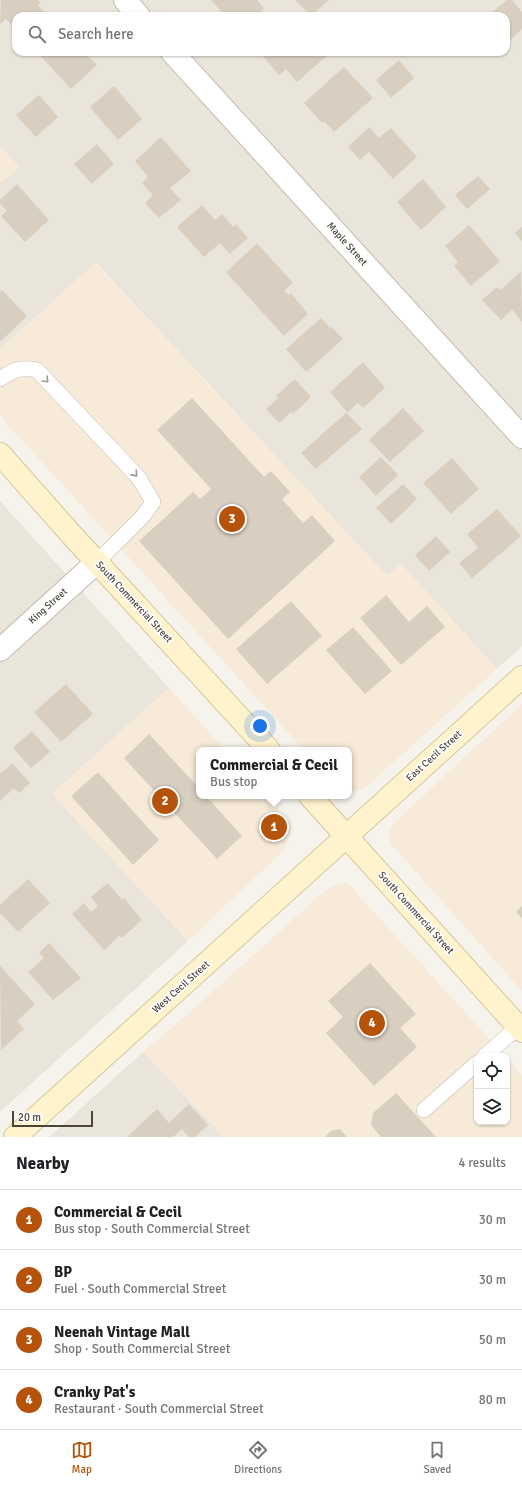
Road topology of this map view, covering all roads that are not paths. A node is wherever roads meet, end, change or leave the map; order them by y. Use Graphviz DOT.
graph roads {
  1 [pos="125,0"];
  2 [pos="136,12"];
  3 [pos="176,56"];
  4 [pos="0,379"];
  5 [pos="522,437"];
  6 [pos="0,454"];
  7 [pos="97,562"];
  8 [pos="0,650"];
  9 [pos="522,677"];
  10 [pos="266,747"];
  11 [pos="313,799"];
  12 [pos="347,836"];
  13 [pos="520,1029"];
  14 [pos="489,1053"];
  15 [pos="474,1066"];
  16 [pos="424,1110"];
  17 [pos="15,1137"];
  1 -- 2 [label="street"];
  3 -- 5 [label="street, Maple Street"];
  4 -- 7 [label="lane, one-way"];
  6 -- 7 [label="main road, South Commercial Street"];
  7 -- 8 [label="street, King Street"];
  7 -- 10 [label="main road, South Commercial Street"];
  9 -- 12 [label="main road, East Cecil Street"];
  11 -- 12 [label="main road, South Commercial Street"];
  12 -- 13 [label="main road, South Commercial Street"];
  12 -- 17 [label="main road, West Cecil Street"];
  13 -- 14 [label="lane"];
  15 -- 16 [label="lane"];
}
